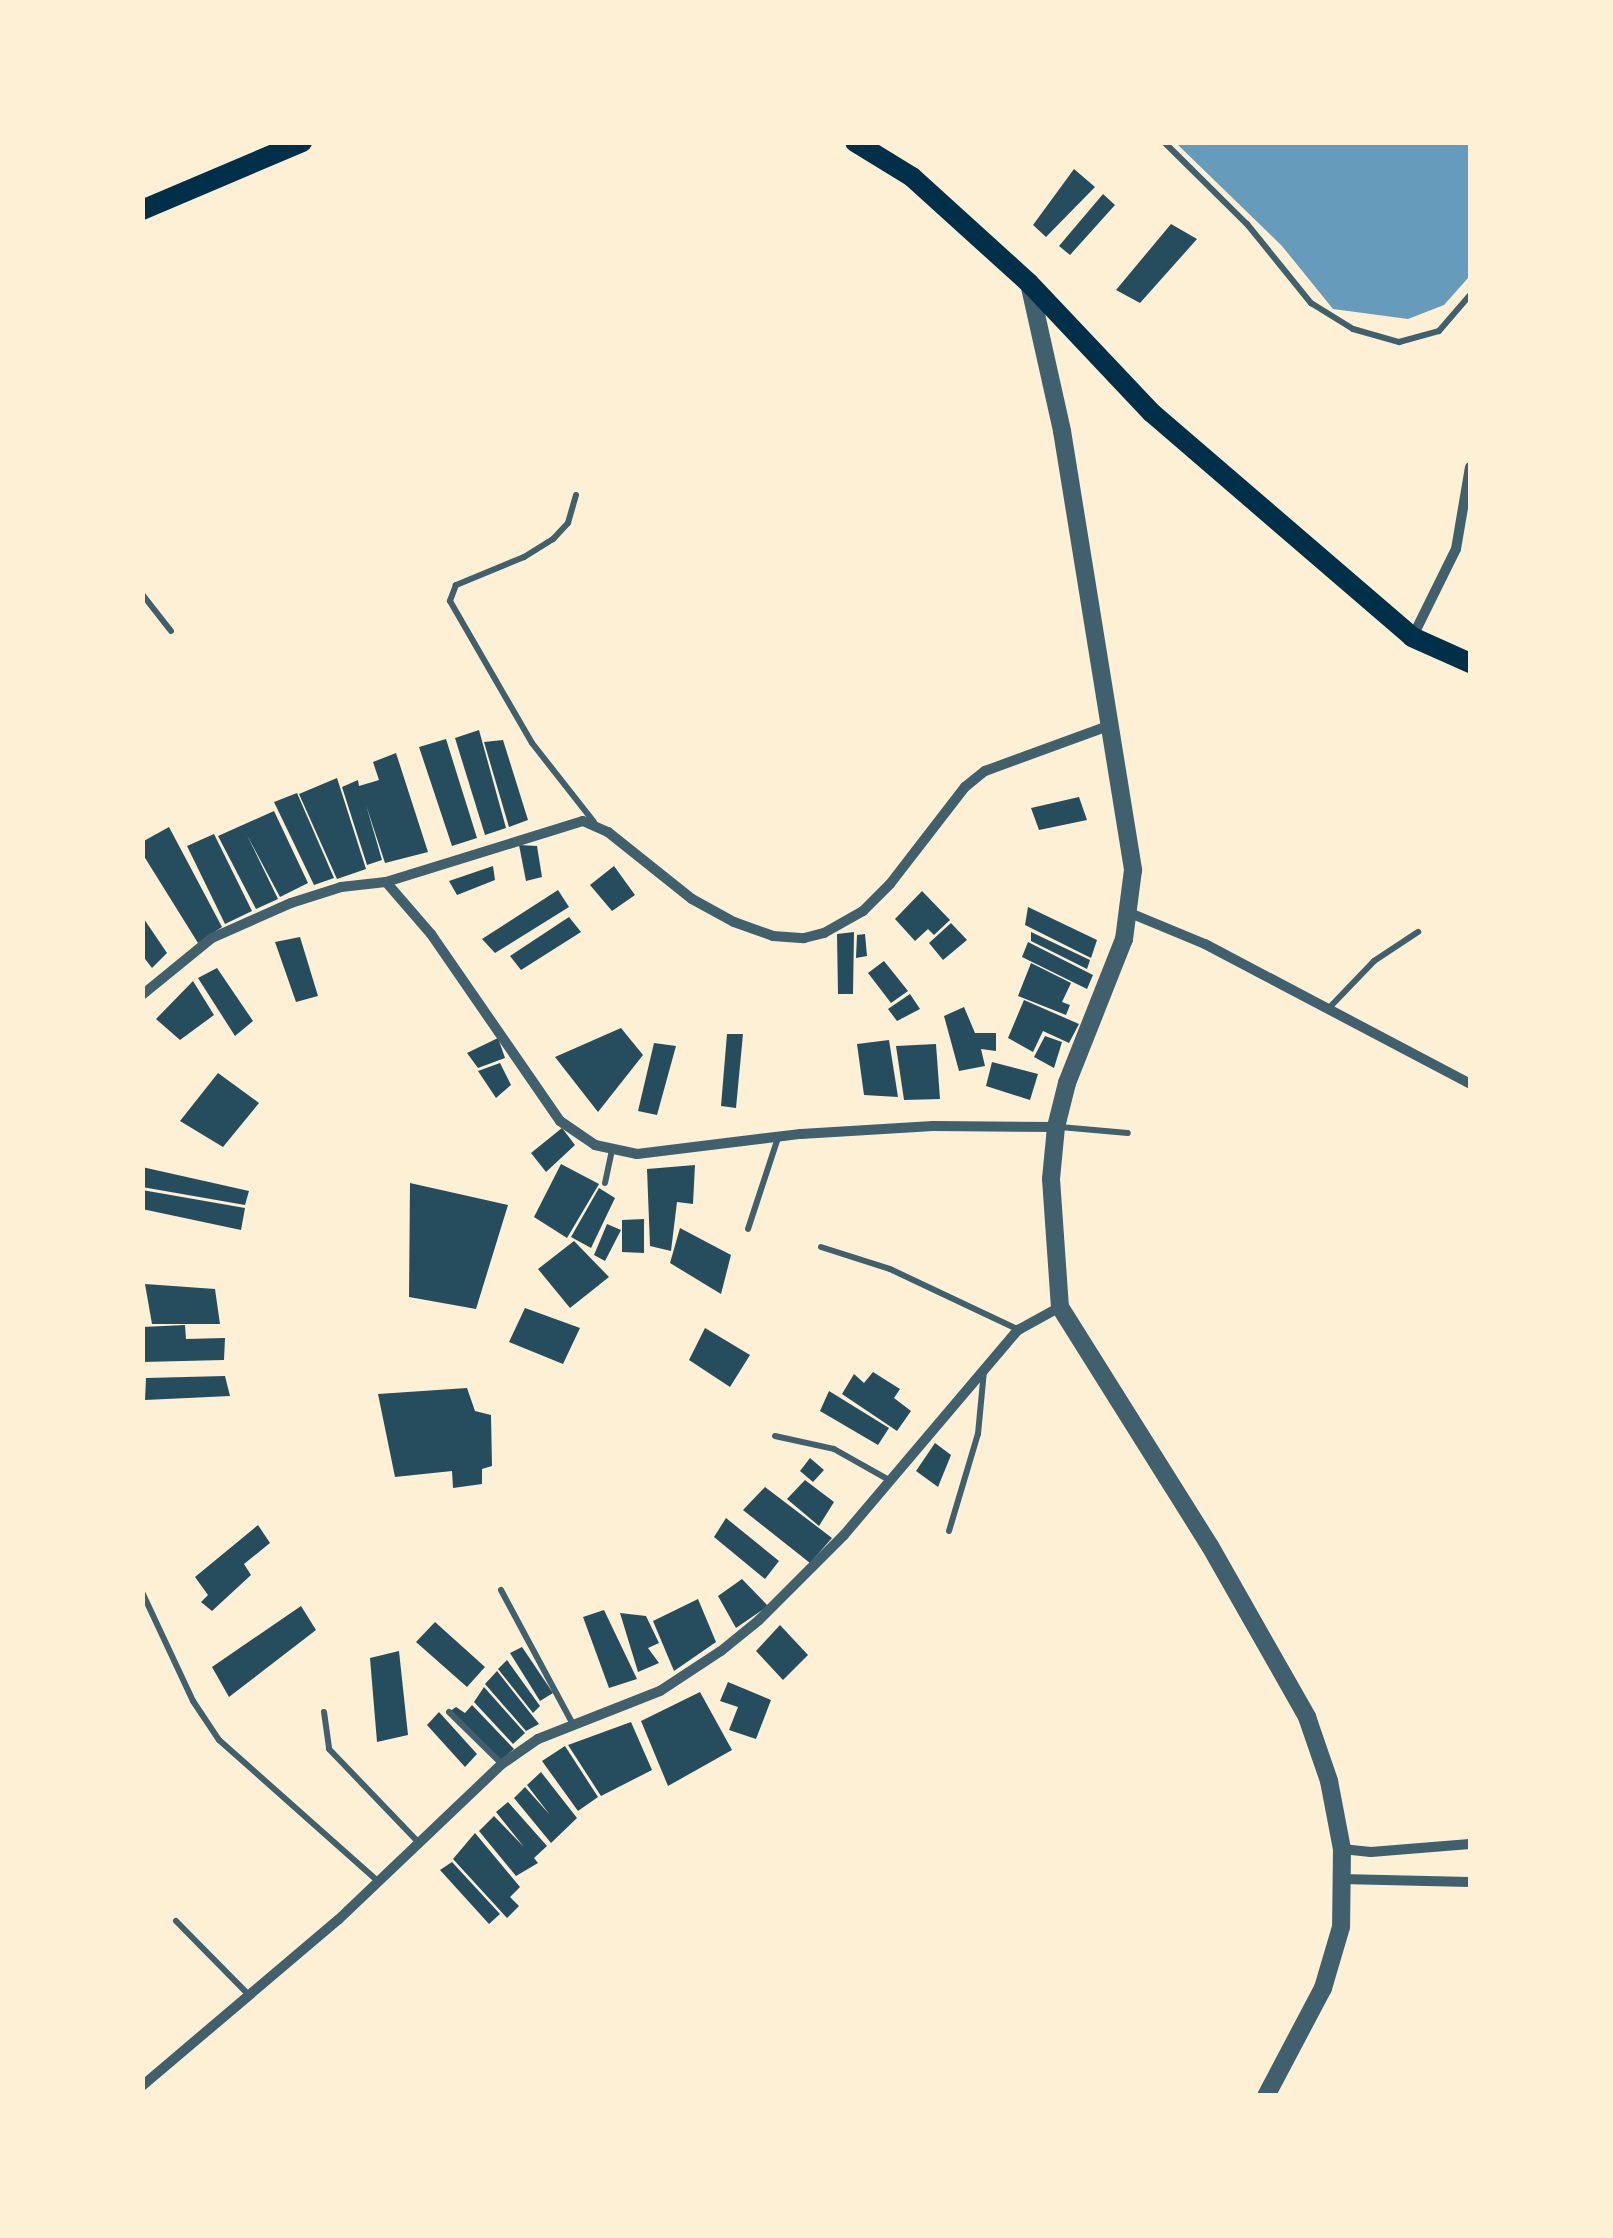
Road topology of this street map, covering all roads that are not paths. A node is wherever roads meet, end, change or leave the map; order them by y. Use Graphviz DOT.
graph roads {
  1 [pos="302,142"];
  2 [pos="855,142"];
  3 [pos="1164,142"];
  4 [pos="142,210"];
  5 [pos="1029,284"];
  6 [pos="1470,295"];
  7 [pos="1470,468"];
  8 [pos="576,495"];
  9 [pos="142,594"];
  10 [pos="170,631"];
  11 [pos="1412,637"];
  12 [pos="1470,663"];
  13 [pos="1112,724"];
  14 [pos="595,824"];
  15 [pos="386,882"];
  16 [pos="1130,913"];
  17 [pos="1418,932"];
  18 [pos="142,996"];
  19 [pos="1328,1009"];
  20 [pos="1470,1084"];
  21 [pos="1056,1126"];
  22 [pos="1128,1132"];
  23 [pos="779,1136"];
  24 [pos="612,1151"];
  25 [pos="606,1183"];
  26 [pos="748,1229"];
  27 [pos="820,1247"];
  28 [pos="1060,1306"];
  29 [pos="1018,1330"];
  30 [pos="984,1370"];
  31 [pos="775,1436"];
  32 [pos="890,1481"];
  33 [pos="949,1530"];
  34 [pos="501,1590"];
  35 [pos="142,1592"];
  36 [pos="324,1712"];
  37 [pos="449,1712"];
  38 [pos="574,1725"];
  39 [pos="502,1764"];
  40 [pos="420,1844"];
  41 [pos="1470,1844"];
  42 [pos="1342,1849"];
  43 [pos="1341,1879"];
  44 [pos="378,1882"];
  45 [pos="1470,1882"];
  46 [pos="176,1921"];
  47 [pos="250,1994"];
  48 [pos="142,2086"];
  49 [pos="1266,2096"];
  1 -- 4 [label="main road"];
  2 -- 5 [label="main road"];
  3 -- 6 [label="lane"];
  5 -- 11 [label="main road"];
  5 -- 13 [label="street"];
  7 -- 11 [label="street"];
  8 -- 14 [label="lane"];
  9 -- 10 [label="lane"];
  11 -- 12 [label="main road"];
  13 -- 14 [label="street"];
  13 -- 16 [label="street"];
  14 -- 15 [label="street"];
  15 -- 18 [label="street"];
  15 -- 24 [label="street"];
  16 -- 19 [label="street"];
  16 -- 21 [label="street"];
  17 -- 19 [label="lane"];
  19 -- 20 [label="street"];
  21 -- 22 [label="lane"];
  21 -- 23 [label="street"];
  21 -- 28 [label="street"];
  23 -- 24 [label="street"];
  23 -- 26 [label="lane"];
  24 -- 25 [label="lane"];
  27 -- 29 [label="lane"];
  28 -- 29 [label="street"];
  28 -- 42 [label="street"];
  29 -- 30 [label="street"];
  30 -- 32 [label="street"];
  30 -- 33 [label="lane"];
  31 -- 32 [label="lane"];
  32 -- 38 [label="street"];
  34 -- 38 [label="lane"];
  35 -- 44 [label="lane"];
  36 -- 40 [label="lane"];
  37 -- 39 [label="lane"];
  38 -- 39 [label="street"];
  39 -- 40 [label="street"];
  40 -- 44 [label="street"];
  41 -- 42 [label="street"];
  42 -- 43 [label="street"];
  43 -- 45 [label="street"];
  43 -- 49 [label="street"];
  44 -- 47 [label="street"];
  46 -- 47 [label="lane"];
  47 -- 48 [label="street"];
}
